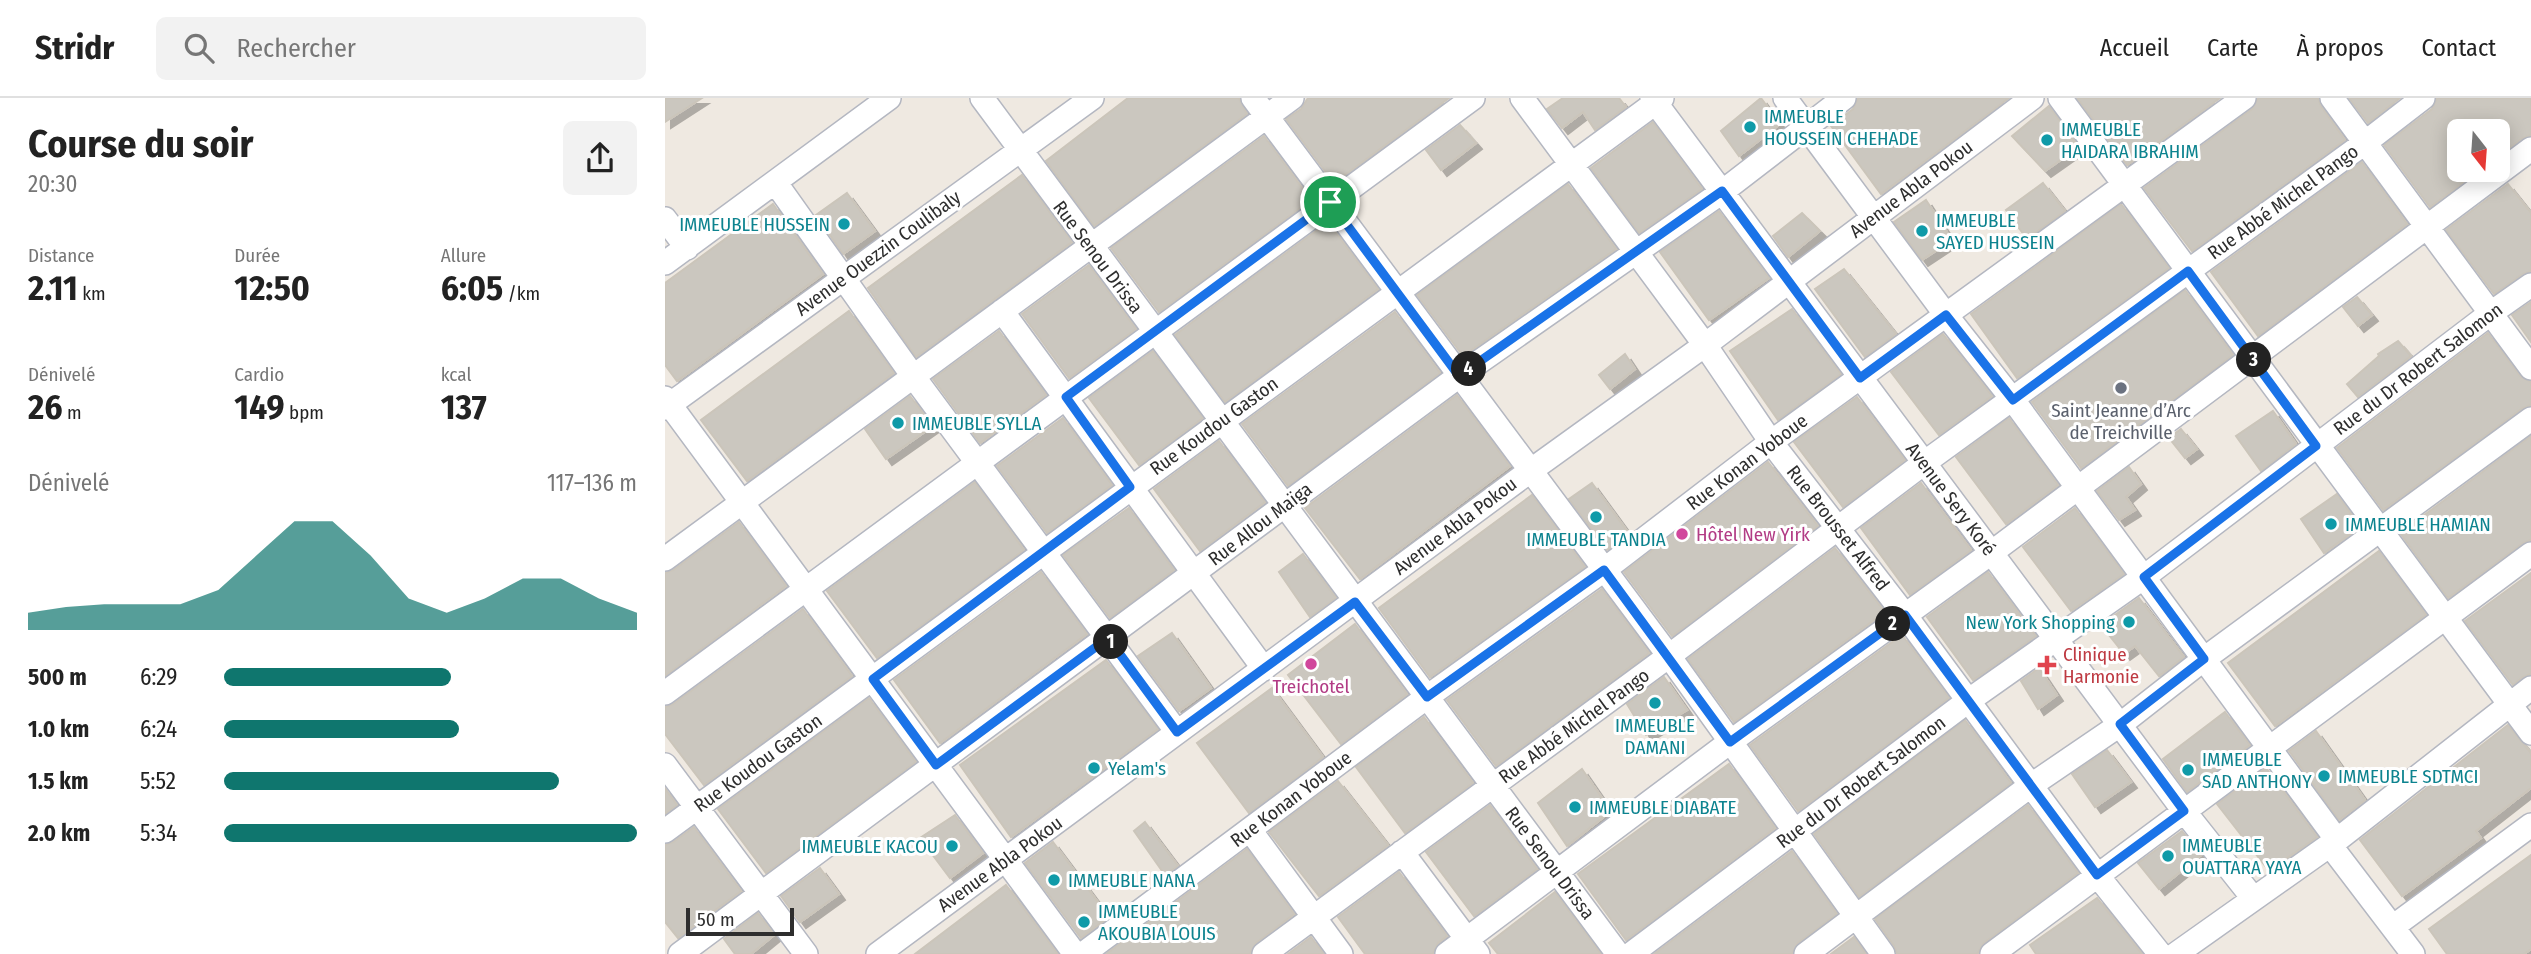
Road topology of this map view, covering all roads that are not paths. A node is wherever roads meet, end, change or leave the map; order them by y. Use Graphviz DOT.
graph roads {
  1 [pos="889,98"];
  2 [pos="982,98"];
  3 [pos="1091,98"];
  4 [pos="1291,98"];
  5 [pos="1473,98"];
  6 [pos="1522,98"];
  7 [pos="1785,98"];
  8 [pos="1844,98"];
  9 [pos="2032,98"];
  10 [pos="2060,98"];
  11 [pos="2244,98"];
  12 [pos="2332,98"];
  13 [pos="2423,98"];
  14 [pos="1657,100"];
  15 [pos="1260,107"];
  16 [pos="1805,126"];
  17 [pos="2366,142"];
  18 [pos="2531,149"];
  19 [pos="1019,151"];
  20 [pos="1571,164"];
  21 [pos="775,182"];
  22 [pos="2125,183"];
  23 [pos="1722,191"];
  24 [pos="1330,202"];
  25 [pos="1874,218"];
  26 [pos="665,219"];
  27 [pos="2426,227"];
  28 [pos="1090,246"];
  29 [pos="687,247"];
  30 [pos="1637,253"];
  31 [pos="665,263"];
  32 [pos="2188,271"];
  33 [pos="845,278"];
  34 [pos="1790,281"];
  35 [pos="2531,285"];
  36 [pos="1398,293"];
  37 [pos="1002,311"];
  38 [pos="2491,313"];
  39 [pos="1946,315"];
  40 [pos="1154,332"];
  41 [pos="1705,345"];
  42 [pos="2253,358"];
  43 [pos="2531,368"];
  44 [pos="913,376"];
  45 [pos="1459,376"];
  46 [pos="1860,378"];
  47 [pos="1066,397"];
  48 [pos="2013,400"];
  49 [pos="667,403"];
  50 [pos="2531,419"];
  51 [pos="1221,421"];
  52 [pos="1771,442"];
  53 [pos="2316,446"];
  54 [pos="978,463"];
  55 [pos="1924,463"];
  56 [pos="1530,471"];
  57 [pos="1130,487"];
  58 [pos="2078,487"];
  59 [pos="742,502"];
  60 [pos="1284,506"];
  61 [pos="1839,528"];
  62 [pos="2379,531"];
  63 [pos="1043,551"];
  64 [pos="1991,553"];
  65 [pos="2531,554"];
  66 [pos="665,559"];
  67 [pos="1604,570"];
  68 [pos="1195,573"];
  69 [pos="2144,577"];
  70 [pos="807,589"];
  71 [pos="1355,602"];
  72 [pos="1905,615"];
  73 [pos="2446,619"];
  74 [pos="1108,638"];
  75 [pos="2057,639"];
  76 [pos="1669,656"];
  77 [pos="2204,659"];
  78 [pos="1264,668"];
  79 [pos="873,679"];
  80 [pos="2531,688"];
  81 [pos="665,694"];
  82 [pos="1427,697"];
  83 [pos="1968,701"];
  84 [pos="2509,704"];
  85 [pos="2120,724"];
  86 [pos="1177,732"];
  87 [pos="2531,733"];
  88 [pos="1730,742"];
  89 [pos="2269,750"];
  90 [pos="665,765"];
  91 [pos="936,765"];
  92 [pos="1492,786"];
  93 [pos="2030,786"];
  94 [pos="696,808"];
  95 [pos="2184,811"];
  96 [pos="2531,825"];
  97 [pos="1249,830"];
  98 [pos="665,831"];
  99 [pos="1795,832"];
  100 [pos="2334,843"];
  101 [pos="1402,852"];
  102 [pos="1006,860"];
  103 [pos="1557,873"];
  104 [pos="2097,875"];
  105 [pos="760,894"];
  106 [pos="2253,898"];
  107 [pos="1314,918"];
  108 [pos="1856,918"];
  109 [pos="2394,926"];
  110 [pos="1473,947"];
  111 [pos="665,948"];
  112 [pos="2004,950"];
  113 [pos="670,954"];
  114 [pos="680,954"];
  115 [pos="806,954"];
  116 [pos="878,954"];
  117 [pos="1075,954"];
  118 [pos="1083,954"];
  119 [pos="1264,954"];
  120 [pos="1341,954"];
  121 [pos="1447,954"];
  122 [pos="1618,954"];
  123 [pos="1631,954"];
  124 [pos="1806,954"];
  125 [pos="1883,954"];
  126 [pos="2161,954"];
  127 [pos="2176,954"];
  128 [pos="2413,954"];
  1 -- 21 [label="street"];
  2 -- 19 [label="street, Rue Senou Drissa"];
  3 -- 19 [label="street, Avenue Ouezzin Coulibaly"];
  4 -- 15 [label="street"];
  5 -- 24 [label="street"];
  6 -- 20 [label="street, Rue Brousset Alfred"];
  7 -- 16 [label="street"];
  8 -- 16 [label="street, Rue Allou Maïga"];
  9 -- 25 [label="street, Avenue Abla Pokou"];
  10 -- 22 [label="street"];
  11 -- 22 [label="street, Rue Konan Yoboue"];
  12 -- 17 [label="street"];
  13 -- 17 [label="street, Rue Abbé Michel Pango"];
  14 -- 20 [label="street, Rue Koudou Gaston"];
  14 -- 23 [label="street, Avenue Sery Koré"];
  15 -- 24 [label="street"];
  15 -- 28 [label="street"];
  16 -- 23 [label="street, Rue Allou Maïga"];
  16 -- 25 [label="street"];
  17 -- 27 [label="street"];
  17 -- 32 [label="street, Rue Abbé Michel Pango"];
  18 -- 27 [label="street"];
  19 -- 28 [label="street, Rue Senou Drissa"];
  19 -- 33 [label="street, Avenue Ouezzin Coulibaly"];
  20 -- 30 [label="street, Rue Brousset Alfred"];
  20 -- 36 [label="street, Rue Koudou Gaston"];
  21 -- 29 [label="street"];
  21 -- 33 [label="street"];
  22 -- 32 [label="street"];
  22 -- 39 [label="street, Rue Konan Yoboue"];
  23 -- 30 [label="street, Rue Allou Maïga"];
  23 -- 34 [label="street, Avenue Sery Koré"];
  24 -- 36 [label="street"];
  24 -- 40 [label="street"];
  25 -- 34 [label="street, Avenue Abla Pokou"];
  25 -- 39 [label="street"];
  26 -- 29 [label="street"];
  27 -- 38 [label="street"];
  27 -- 42 [label="street"];
  28 -- 37 [label="street"];
  28 -- 40 [label="street, Rue Senou Drissa"];
  29 -- 31 [label="street"];
  30 -- 41 [label="street, Rue Brousset Alfred"];
  30 -- 45 [label="street, Rue Allou Maïga"];
  32 -- 42 [label="street"];
  32 -- 48 [label="street, Rue Abbé Michel Pango"];
  33 -- 44 [label="street"];
  33 -- 49 [label="street, Avenue Ouezzin Coulibaly"];
  34 -- 41 [label="street, Avenue Abla Pokou"];
  34 -- 46 [label="street, Avenue Sery Koré"];
  35 -- 38 [label="street, Rue du Dr Robert Salomon"];
  36 -- 45 [label="street"];
  36 -- 51 [label="street, Rue Koudou Gaston"];
  37 -- 44 [label="street"];
  37 -- 47 [label="street"];
  38 -- 43 [label="street"];
  38 -- 53 [label="street, Rue du Dr Robert Salomon"];
  39 -- 46 [label="street, Rue Konan Yoboue"];
  39 -- 48 [label="street"];
  40 -- 47 [label="street"];
  40 -- 51 [label="street, Rue Senou Drissa"];
  41 -- 52 [label="street, Rue Brousset Alfred"];
  41 -- 56 [label="street, Avenue Abla Pokou"];
  42 -- 53 [label="street"];
  42 -- 58 [label="street"];
  44 -- 54 [label="street"];
  44 -- 59 [label="street"];
  45 -- 56 [label="street"];
  45 -- 60 [label="street, Rue Allou Maïga"];
  46 -- 52 [label="street, Rue Konan Yoboue"];
  46 -- 55 [label="street, Avenue Sery Koré"];
  47 -- 54 [label="street"];
  47 -- 57 [label="street"];
  48 -- 55 [label="street, Rue Abbé Michel Pango"];
  48 -- 58 [label="street"];
  49 -- 59 [label="street"];
  50 -- 62 [label="street"];
  51 -- 57 [label="street, Rue Koudou Gaston"];
  51 -- 60 [label="street, Rue Senou Drissa"];
  52 -- 61 [label="street, Rue Brousset Alfred"];
  52 -- 67 [label="street, Rue Konan Yoboue"];
  53 -- 62 [label="street"];
  53 -- 69 [label="street, Rue du Dr Robert Salomon"];
  54 -- 63 [label="street"];
  54 -- 70 [label="street"];
  55 -- 61 [label="street, Rue Abbé Michel Pango"];
  55 -- 64 [label="street, Avenue Sery Koré"];
  56 -- 67 [label="street"];
  56 -- 71 [label="street, Avenue Abla Pokou"];
  57 -- 63 [label="street, Rue Koudou Gaston"];
  57 -- 68 [label="street"];
  58 -- 64 [label="street"];
  58 -- 69 [label="street"];
  59 -- 66 [label="street"];
  59 -- 70 [label="street"];
  60 -- 68 [label="street, Rue Allou Maïga"];
  60 -- 71 [label="street, Rue Senou Drissa"];
  61 -- 72 [label="street, Rue Brousset Alfred"];
  61 -- 76 [label="street, Rue Abbé Michel Pango"];
  62 -- 73 [label="street"];
  62 -- 77 [label="street"];
  63 -- 74 [label="street"];
  63 -- 79 [label="street, Rue Koudou Gaston"];
  64 -- 72 [label="street"];
  64 -- 75 [label="street, Avenue Sery Koré"];
  65 -- 73 [label="street"];
  67 -- 76 [label="street"];
  67 -- 82 [label="street, Rue Konan Yoboue"];
  68 -- 74 [label="street, Rue Allou Maïga"];
  68 -- 78 [label="street"];
  69 -- 75 [label="street, Rue du Dr Robert Salomon"];
  69 -- 77 [label="street"];
  70 -- 79 [label="street"];
  70 -- 81 [label="street"];
  71 -- 78 [label="street, Avenue Abla Pokou"];
  71 -- 82 [label="street, Rue Senou Drissa"];
  72 -- 83 [label="street, Rue Brousset Alfred"];
  72 -- 88 [label="street"];
  73 -- 84 [label="street"];
  73 -- 89 [label="street"];
  74 -- 86 [label="street"];
  74 -- 91 [label="street, Rue Allou Maïga"];
  75 -- 83 [label="street, Rue du Dr Robert Salomon"];
  75 -- 85 [label="street, Avenue Sery Koré"];
  76 -- 88 [label="street"];
  76 -- 92 [label="street, Rue Abbé Michel Pango"];
  77 -- 85 [label="street"];
  77 -- 89 [label="street"];
  78 -- 86 [label="street, Avenue Abla Pokou"];
  79 -- 91 [label="street"];
  79 -- 94 [label="street, Rue Koudou Gaston"];
  80 -- 84 [label="street"];
  82 -- 92 [label="street, Rue Senou Drissa"];
  82 -- 97 [label="street, Rue Konan Yoboue"];
  83 -- 93 [label="street, Rue Brousset Alfred"];
  83 -- 99 [label="street, Rue du Dr Robert Salomon"];
  84 -- 87 [label="street"];
  84 -- 100 [label="street"];
  85 -- 93 [label="street"];
  85 -- 95 [label="street, Avenue Sery Koré"];
  86 -- 102 [label="street, Avenue Abla Pokou"];
  88 -- 99 [label="street"];
  88 -- 103 [label="street"];
  89 -- 95 [label="street"];
  89 -- 100 [label="street"];
  90 -- 94 [label="street"];
  91 -- 102 [label="street"];
  91 -- 105 [label="street, Rue Allou Maïga"];
  92 -- 101 [label="street, Rue Abbé Michel Pango"];
  92 -- 103 [label="street, Rue Senou Drissa"];
  93 -- 104 [label="street, Rue Brousset Alfred"];
  93 -- 108 [label="street"];
  94 -- 98 [label="street, Rue Koudou Gaston"];
  94 -- 105 [label="street"];
  95 -- 104 [label="street"];
  95 -- 106 [label="street, Avenue Sery Koré"];
  96 -- 109 [label="street"];
  97 -- 107 [label="street"];
  97 -- 118 [label="street, Rue Konan Yoboue"];
  99 -- 108 [label="street"];
  99 -- 123 [label="street, Rue du Dr Robert Salomon"];
  100 -- 106 [label="street"];
  100 -- 109 [label="street"];
  101 -- 107 [label="street, Rue Abbé Michel Pango"];
  101 -- 110 [label="street"];
  102 -- 116 [label="street, Avenue Abla Pokou"];
  102 -- 117 [label="street"];
  103 -- 110 [label="street"];
  103 -- 122 [label="street, Rue Senou Drissa"];
  104 -- 112 [label="street"];
  104 -- 126 [label="street, Rue Brousset Alfred"];
  105 -- 114 [label="street, Rue Allou Maïga"];
  105 -- 115 [label="street"];
  106 -- 127 [label="street"];
  107 -- 119 [label="street, Rue Abbé Michel Pango"];
  107 -- 120 [label="street"];
  108 -- 124 [label="street"];
  108 -- 125 [label="street"];
  109 -- 128 [label="street"];
  110 -- 121 [label="street"];
  111 -- 113 [label="street"];
}
